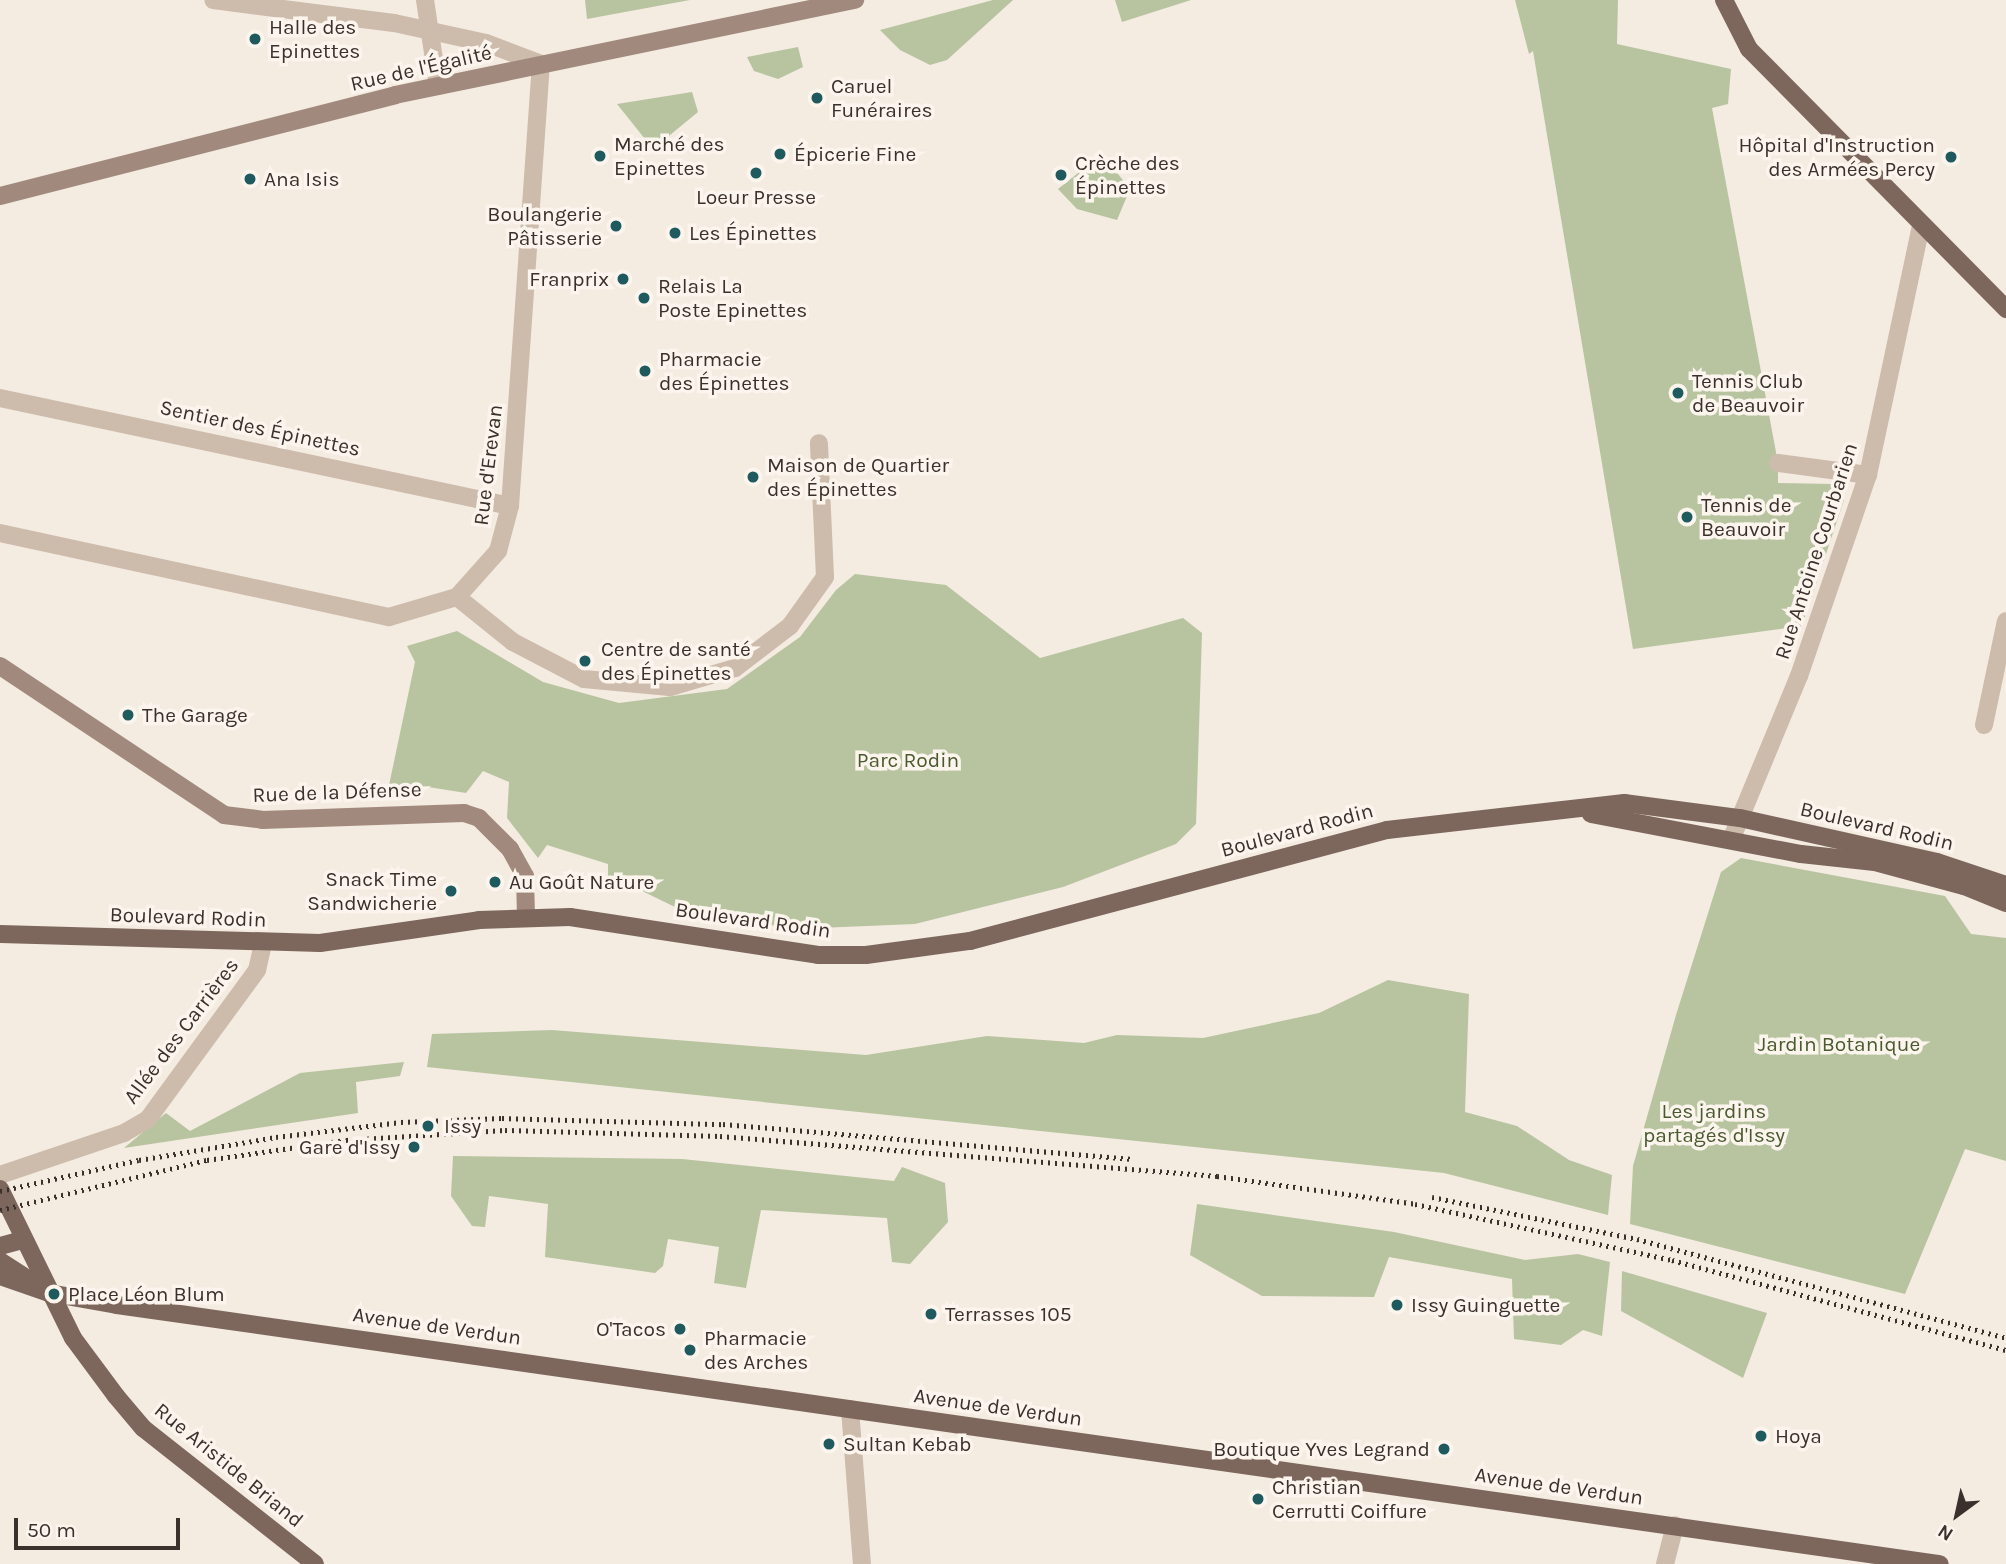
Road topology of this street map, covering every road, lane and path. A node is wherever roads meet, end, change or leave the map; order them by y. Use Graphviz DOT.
graph roads {
  1 [pos="213,0"];
  2 [pos="425,0"];
  3 [pos="855,0"];
  4 [pos="1724,0"];
  5 [pos="316,7"];
  6 [pos="427,33"];
  7 [pos="541,64"];
  8 [pos="438,86"];
  9 [pos="0,196"];
  10 [pos="1921,225"];
  11 [pos="2006,309"];
  12 [pos="0,398"];
  13 [pos="819,443"];
  14 [pos="1778,463"];
  15 [pos="1868,475"];
  16 [pos="510,506"];
  17 [pos="0,533"];
  18 [pos="457,597"];
  19 [pos="2006,621"];
  20 [pos="0,666"];
  21 [pos="1984,725"];
  22 [pos="1570,810"];
  23 [pos="1740,818"];
  24 [pos="1731,840"];
  25 [pos="2006,885"];
  26 [pos="2006,903"];
  27 [pos="526,916"];
  28 [pos="0,934"];
  29 [pos="263,943"];
  30 [pos="0,1175"];
  31 [pos="0,1189"];
  32 [pos="23,1240"];
  33 [pos="0,1246"];
  34 [pos="0,1261"];
  35 [pos="0,1276"];
  36 [pos="49,1293"];
  37 [pos="850,1409"];
  38 [pos="1675,1525"];
  39 [pos="314,1564"];
  40 [pos="862,1564"];
  41 [pos="1664,1564"];
  42 [pos="1940,1564"];
  1 -- 5 [label="street"];
  2 -- 6 [label="street"];
  3 -- 7 [label="main road, Rue de l'Égalité"];
  4 -- 10 [label="main road"];
  5 -- 6 [label="street"];
  6 -- 7 [label="street"];
  6 -- 8 [label="street"];
  7 -- 8 [label="main road, Rue de l'Égalité"];
  7 -- 16 [label="street, Rue d'Erevan"];
  8 -- 9 [label="main road, Rue de l'Égalité"];
  10 -- 11 [label="main road"];
  10 -- 15 [label="street, Rue Antoine Courbarien"];
  12 -- 16 [label="street, Sentier des Épinettes"];
  13 -- 18 [label="street"];
  14 -- 15 [label="street"];
  15 -- 23 [label="street, Rue Antoine Courbarien"];
  16 -- 18 [label="street, Rue d'Erevan"];
  17 -- 18 [label="street"];
  19 -- 21 [label="street"];
  20 -- 27 [label="main road, Rue de la Défense"];
  22 -- 23 [label="main road, Boulevard Rodin"];
  22 -- 24 [label="main road, Boulevard Rodin"];
  22 -- 27 [label="main road, Boulevard Rodin"];
  23 -- 24 [label="street, Rue Antoine Courbarien"];
  23 -- 25 [label="main road, Boulevard Rodin"];
  24 -- 26 [label="main road, Boulevard Rodin"];
  27 -- 29 [label="main road, Boulevard Rodin"];
  28 -- 29 [label="main road, Boulevard Rodin"];
  29 -- 30 [label="street, Allée des Carrières"];
  31 -- 32 [label="main road, Rue Aristide Briand"];
  32 -- 33 [label="main road"];
  32 -- 36 [label="main road, Rue Aristide Briand"];
  34 -- 36 [label="main road"];
  35 -- 36 [label="main road"];
  36 -- 37 [label="main road, Avenue de Verdun"];
  36 -- 39 [label="main road, Rue Aristide Briand"];
  37 -- 38 [label="main road, Avenue de Verdun"];
  37 -- 40 [label="street"];
  38 -- 41 [label="street"];
  38 -- 42 [label="main road, Avenue de Verdun"];
}
